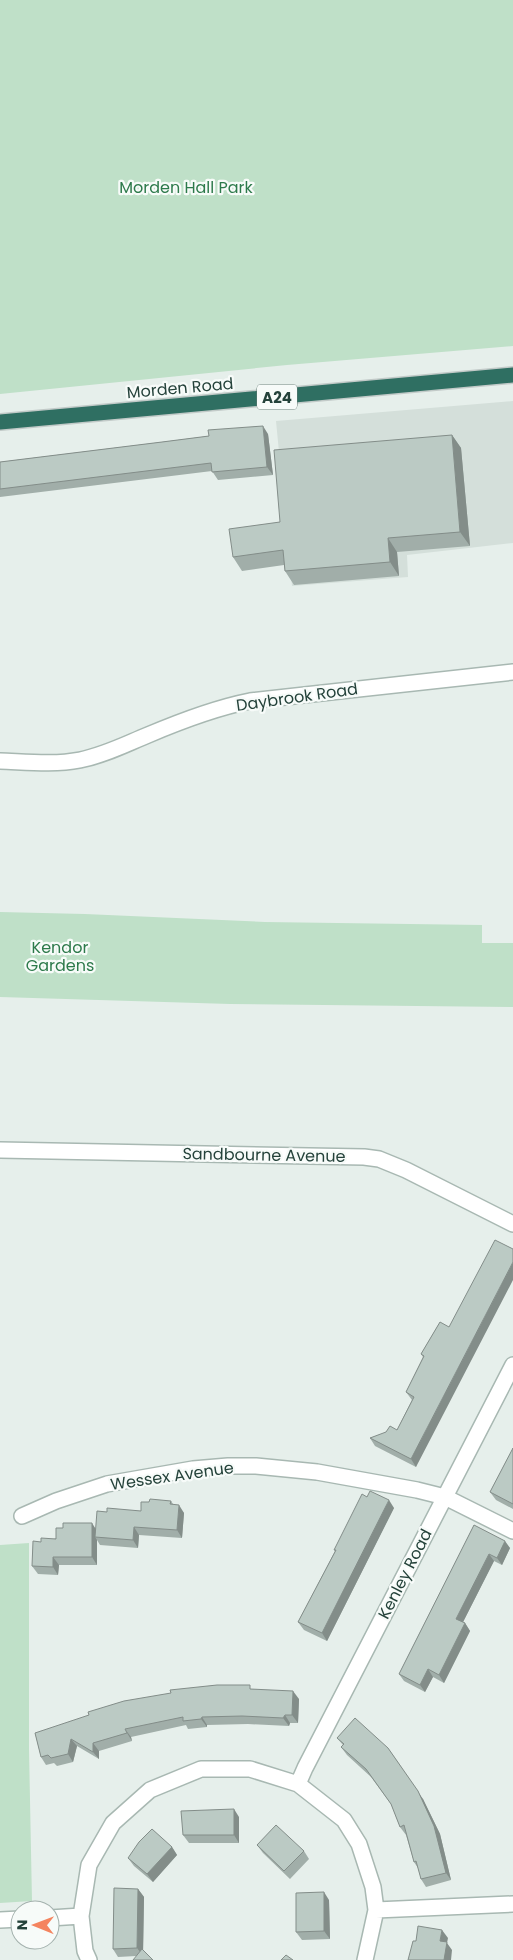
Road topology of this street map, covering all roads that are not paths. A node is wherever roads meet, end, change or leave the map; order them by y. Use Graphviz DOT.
graph roads {
  1 [pos="513,375"];
  2 [pos="0,422"];
  3 [pos="513,672"];
  4 [pos="0,761"];
  5 [pos="0,1150"];
  6 [pos="513,1224"];
  7 [pos="513,1365"];
  8 [pos="445,1497"];
  9 [pos="22,1516"];
  10 [pos="513,1531"];
  11 [pos="298,1784"];
  12 [pos="513,1904"];
  13 [pos="376,1910"];
  14 [pos="81,1916"];
  15 [pos="60,1917"];
  16 [pos="89,1960"];
  17 [pos="365,1960"];
  1 -- 2 [label="highway, Morden Road / A24"];
  3 -- 4 [label="street, Daybrook Road"];
  5 -- 6 [label="street, Sandbourne Avenue"];
  7 -- 8 [label="street, Kenley Road"];
  8 -- 9 [label="street, Wessex Avenue"];
  8 -- 10 [label="street, Wessex Avenue"];
  8 -- 11 [label="street, Kenley Road"];
  11 -- 13 [label="street"];
  11 -- 14 [label="street"];
  12 -- 13 [label="street"];
  13 -- 17 [label="street"];
  14 -- 15 [label="street"];
  14 -- 16 [label="street"];
}
